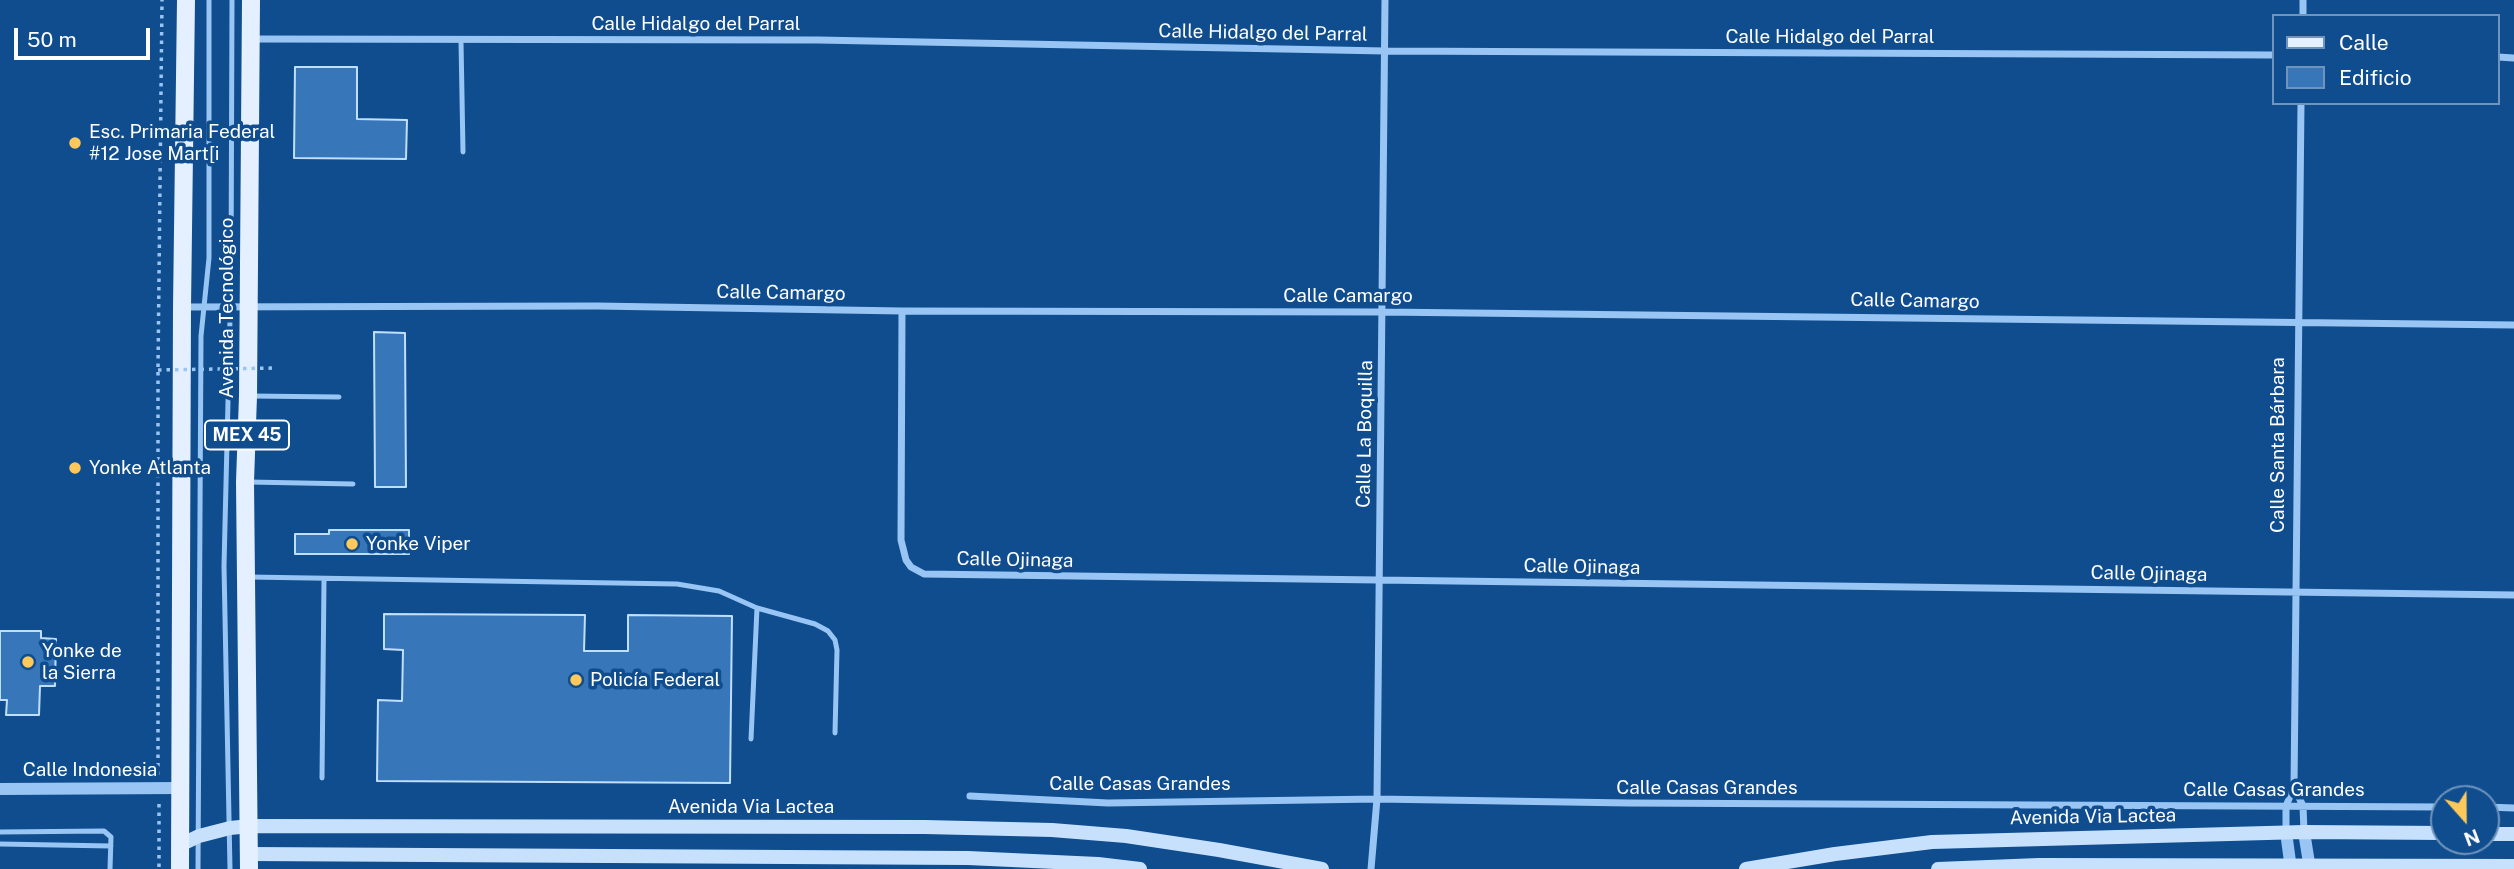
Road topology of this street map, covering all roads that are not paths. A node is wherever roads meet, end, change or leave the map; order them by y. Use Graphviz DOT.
graph roads {
  1 [pos="186,0"];
  2 [pos="209,0"];
  3 [pos="232,0"];
  4 [pos="251,0"];
  5 [pos="1385,0"];
  6 [pos="251,39"];
  7 [pos="461,41"];
  8 [pos="1385,51"];
  9 [pos="2272,55"];
  10 [pos="2301,105"];
  11 [pos="463,152"];
  12 [pos="247,306"];
  13 [pos="182,307"];
  14 [pos="204,307"];
  15 [pos="228,307"];
  16 [pos="902,311"];
  17 [pos="1382,312"];
  18 [pos="2297,323"];
  19 [pos="2514,325"];
  20 [pos="248,396"];
  21 [pos="339,397"];
  22 [pos="245,482"];
  23 [pos="353,484"];
  24 [pos="246,577"];
  25 [pos="324,580"];
  26 [pos="1379,580"];
  27 [pos="2296,592"];
  28 [pos="2514,595"];
  29 [pos="757,608"];
  30 [pos="835,733"];
  31 [pos="751,739"];
  32 [pos="322,778"];
  33 [pos="2294,787"];
  34 [pos="180,788"];
  35 [pos="0,789"];
  36 [pos="970,796"];
  37 [pos="1377,799"];
  38 [pos="2286,806"];
  39 [pos="2303,806"];
  40 [pos="2430,807"];
  41 [pos="250,826"];
  42 [pos="230,828"];
  43 [pos="0,832"];
  44 [pos="2286,832"];
  45 [pos="2304,832"];
  46 [pos="2430,834"];
  47 [pos="199,836"];
  48 [pos="0,845"];
  49 [pos="180,845"];
  50 [pos="111,846"];
  51 [pos="249,862"];
  52 [pos="2514,866"];
  53 [pos="2290,867"];
  54 [pos="2310,867"];
  55 [pos="110,869"];
  56 [pos="180,869"];
  57 [pos="198,869"];
  58 [pos="230,869"];
  59 [pos="1140,869"];
  60 [pos="1322,869"];
  61 [pos="1371,869"];
  62 [pos="1746,869"];
  63 [pos="1938,869"];
  1 -- 13 [label="main road, MEX 45"];
  2 -- 14 [label="lane"];
  3 -- 15 [label="lane"];
  4 -- 6 [label="main road, Avenida Tecnológico / MEX 45"];
  5 -- 8 [label="street, Calle La Boquilla"];
  6 -- 7 [label="street, Calle Hidalgo del Parral"];
  6 -- 12 [label="main road, Avenida Tecnológico / MEX 45"];
  7 -- 8 [label="street, Calle Hidalgo del Parral"];
  7 -- 11 [label="lane"];
  8 -- 9 [label="street, Calle Hidalgo del Parral"];
  8 -- 17 [label="street, Calle La Boquilla"];
  10 -- 18 [label="street, Calle Santa Bárbara"];
  12 -- 15 [label="street, Calle Camargo"];
  12 -- 16 [label="street, Calle Camargo"];
  12 -- 20 [label="main road, Avenida Tecnológico / MEX 45"];
  13 -- 14 [label="street, Calle Camargo"];
  13 -- 34 [label="main road, MEX 45"];
  14 -- 15 [label="street, Calle Camargo"];
  14 -- 47 [label="lane"];
  15 -- 42 [label="lane"];
  16 -- 17 [label="street, Calle Camargo"];
  16 -- 26 [label="street, Calle Ojinaga"];
  17 -- 18 [label="street, Calle Camargo"];
  17 -- 26 [label="street, Calle La Boquilla"];
  18 -- 19 [label="street, Calle Camargo"];
  18 -- 27 [label="street, Calle Santa Bárbara"];
  20 -- 21 [label="lane"];
  20 -- 22 [label="main road, Avenida Tecnológico / MEX 45"];
  22 -- 23 [label="lane"];
  22 -- 24 [label="main road, Avenida Tecnológico / MEX 45"];
  24 -- 25 [label="lane"];
  24 -- 41 [label="main road, Avenida Tecnológico / MEX 45"];
  25 -- 29 [label="lane"];
  25 -- 32 [label="lane"];
  26 -- 27 [label="street, Calle Ojinaga"];
  26 -- 37 [label="street, Calle La Boquilla"];
  27 -- 28 [label="street, Calle Ojinaga"];
  27 -- 33 [label="street, Calle Santa Bárbara"];
  29 -- 30 [label="lane"];
  29 -- 31 [label="lane"];
  33 -- 38 [label="street, Calle Santa Bárbara"];
  33 -- 39 [label="street, Calle Santa Bárbara"];
  34 -- 35 [label="street, Calle Indonesia"];
  34 -- 49 [label="main road, MEX 45"];
  36 -- 37 [label="street, Calle Casas Grandes"];
  37 -- 38 [label="street, Calle Casas Grandes"];
  37 -- 61 [label="street, Calle La Boquilla"];
  38 -- 39 [label="street, Calle Casas Grandes"];
  38 -- 44 [label="street, Calle Santa Bárbara"];
  39 -- 40 [label="street, Calle Casas Grandes"];
  39 -- 45 [label="street, Calle Santa Bárbara"];
  41 -- 42 [label="main road, Avenida Via Lactea"];
  41 -- 51 [label="main road, Avenida Tecnológico / MEX 45"];
  41 -- 60 [label="main road, Avenida Via Lactea"];
  42 -- 47 [label="main road, Avenida Via Lactea"];
  42 -- 58 [label="lane"];
  43 -- 50 [label="lane"];
  44 -- 45 [label="main road, Avenida Via Lactea"];
  44 -- 53 [label="street, Calle Santa Bárbara"];
  44 -- 62 [label="main road, Avenida Via Lactea"];
  45 -- 46 [label="main road, Avenida Via Lactea"];
  45 -- 54 [label="street, Calle Santa Bárbara"];
  47 -- 49 [label="main road, Avenida Via Lactea"];
  47 -- 57 [label="lane"];
  48 -- 50 [label="lane"];
  49 -- 56 [label="main road, MEX 45"];
  50 -- 55 [label="lane"];
  51 -- 59 [label="main road"];
  52 -- 54 [label="main road"];
  53 -- 54 [label="main road"];
  53 -- 63 [label="main road"];
}
